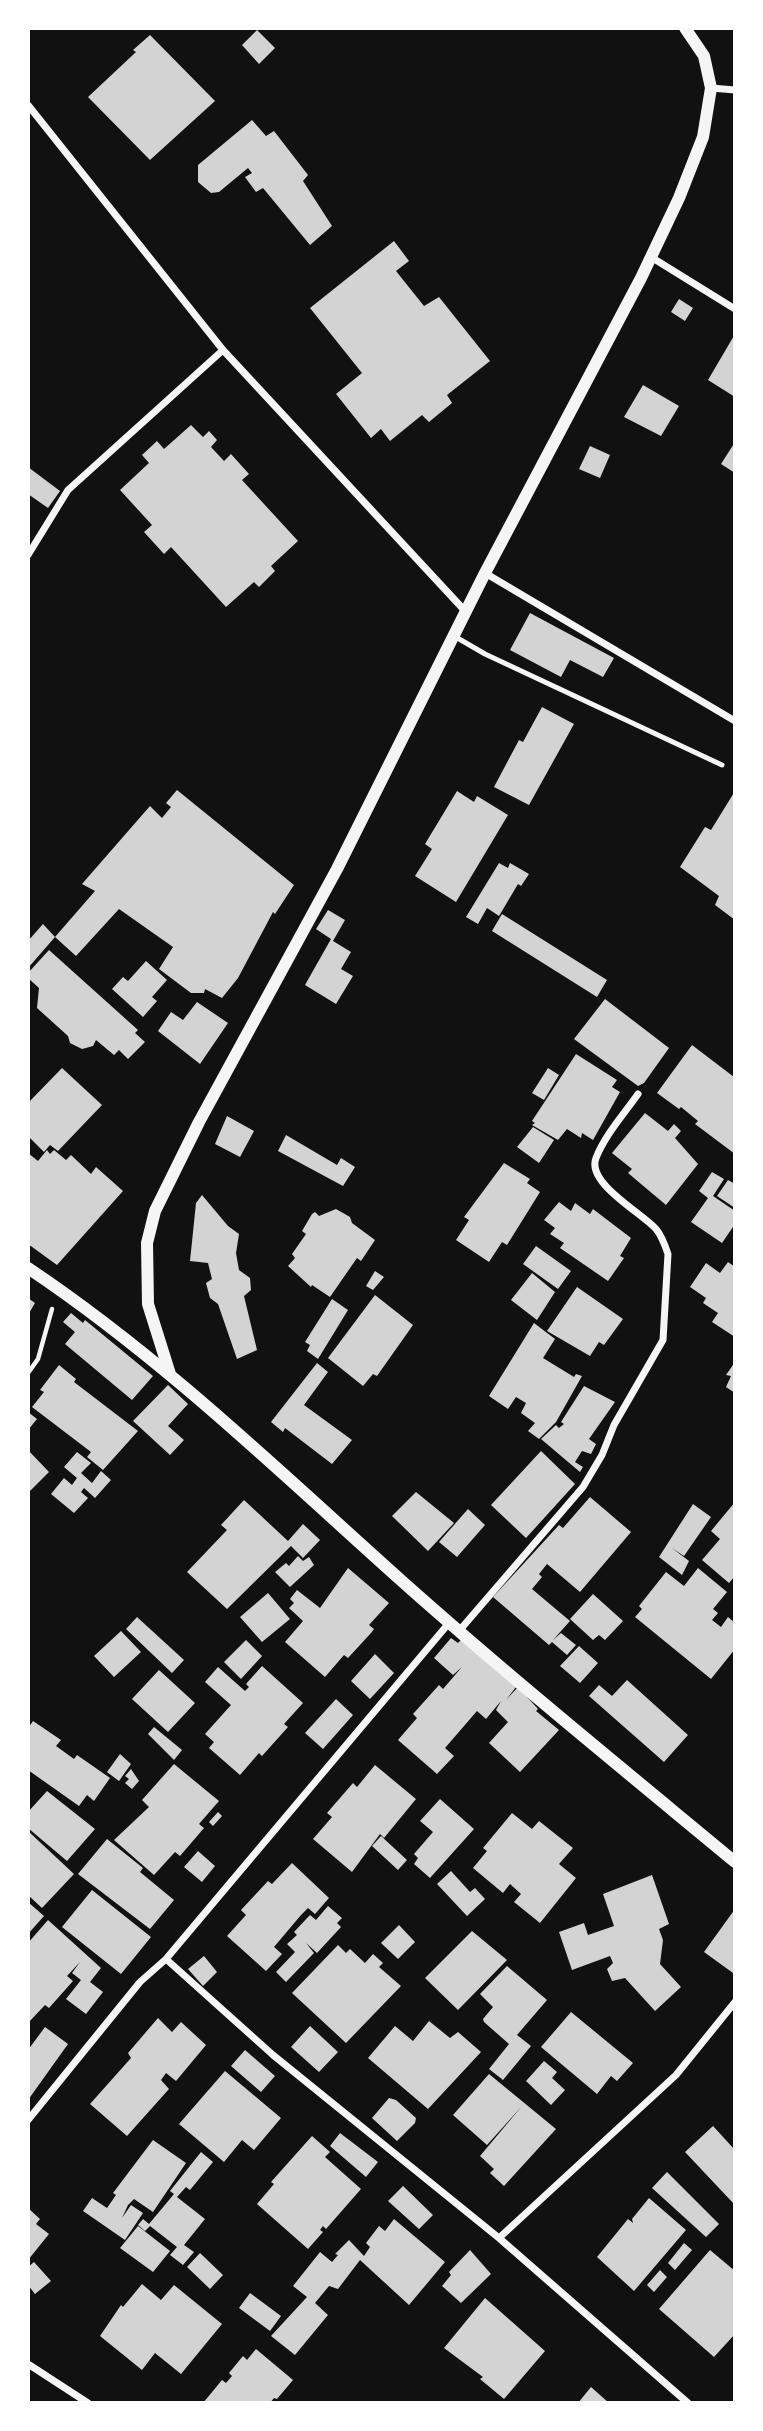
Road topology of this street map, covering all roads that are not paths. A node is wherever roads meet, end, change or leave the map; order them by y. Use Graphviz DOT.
graph roads {
  1 [pos="685,28"];
  2 [pos="711,88"];
  3 [pos="735,90"];
  4 [pos="28,105"];
  5 [pos="651,257"];
  6 [pos="735,309"];
  7 [pos="223,350"];
  8 [pos="28,555"];
  9 [pos="485,573"];
  10 [pos="466,612"];
  11 [pos="454,636"];
  12 [pos="735,721"];
  13 [pos="722,765"];
  14 [pos="638,1094"];
  15 [pos="28,1268"];
  16 [pos="170,1374"];
  17 [pos="454,1627"];
  18 [pos="735,1862"];
  19 [pos="166,1959"];
  20 [pos="735,2002"];
  21 [pos="28,2120"];
  22 [pos="499,2238"];
  23 [pos="28,2364"];
  24 [pos="88,2403"];
  25 [pos="688,2403"];
  1 -- 2 [label="street"];
  2 -- 3 [label="street"];
  2 -- 5 [label="street"];
  4 -- 7 [label="street"];
  5 -- 6 [label="street"];
  5 -- 9 [label="street"];
  7 -- 8 [label="street"];
  7 -- 10 [label="street"];
  9 -- 10 [label="street"];
  9 -- 12 [label="street"];
  10 -- 11 [label="street"];
  11 -- 13 [label="lane"];
  11 -- 16 [label="street"];
  14 -- 17 [label="street"];
  15 -- 16 [label="street"];
  16 -- 17 [label="street"];
  17 -- 18 [label="street"];
  17 -- 19 [label="street"];
  19 -- 21 [label="street"];
  19 -- 22 [label="street"];
  20 -- 22 [label="street"];
  22 -- 25 [label="street"];
  23 -- 24 [label="street"];
}
